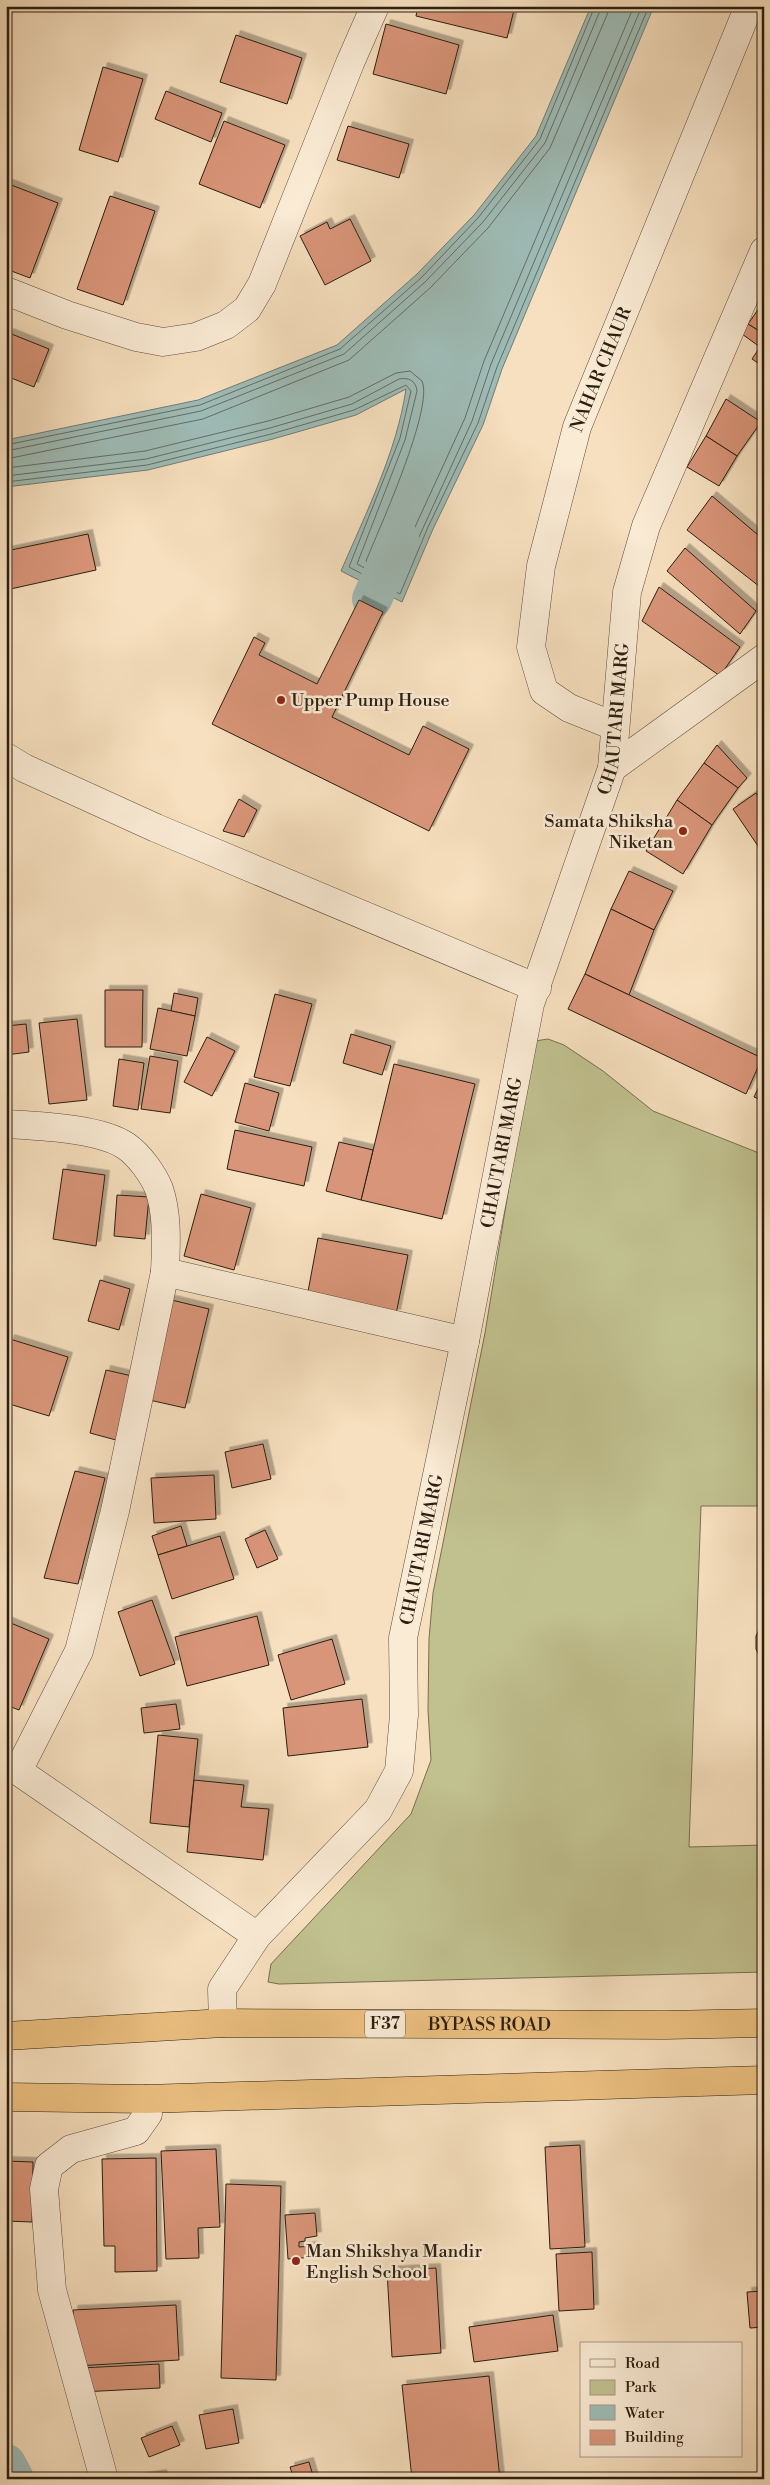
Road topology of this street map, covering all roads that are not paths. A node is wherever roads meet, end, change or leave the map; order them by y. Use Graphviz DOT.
graph roads {
  1 [pos="375,6"];
  2 [pos="749,6"];
  3 [pos="764,251"];
  4 [pos="6,292"];
  5 [pos="764,658"];
  6 [pos="604,721"];
  7 [pos="6,757"];
  8 [pos="612,768"];
  9 [pos="537,988"];
  10 [pos="6,1124"];
  11 [pos="166,1272"];
  12 [pos="465,1342"];
  13 [pos="12,1769"];
  14 [pos="257,1936"];
  15 [pos="223,2023"];
  16 [pos="764,2023"];
  17 [pos="6,2036"];
  18 [pos="764,2080"];
  19 [pos="6,2097"];
  20 [pos="146,2099"];
  21 [pos="104,2479"];
  1 -- 4 [label="street"];
  2 -- 6 [label="street, NAHAR CHAUR"];
  3 -- 6 [label="street, CHAUTARI MARG"];
  5 -- 8 [label="street"];
  6 -- 8 [label="street, CHAUTARI MARG"];
  7 -- 9 [label="street"];
  8 -- 9 [label="street, CHAUTARI MARG"];
  9 -- 12 [label="street, CHAUTARI MARG"];
  10 -- 11 [label="street"];
  11 -- 12 [label="street"];
  11 -- 13 [label="street"];
  12 -- 14 [label="street, CHAUTARI MARG"];
  13 -- 14 [label="street"];
  14 -- 15 [label="street, CHAUTARI MARG"];
  15 -- 16 [label="highway, BYPASS ROAD / F37"];
  15 -- 17 [label="highway, BYPASS ROAD / F37"];
  18 -- 20 [label="highway"];
  19 -- 20 [label="highway"];
  20 -- 21 [label="street"];
}
